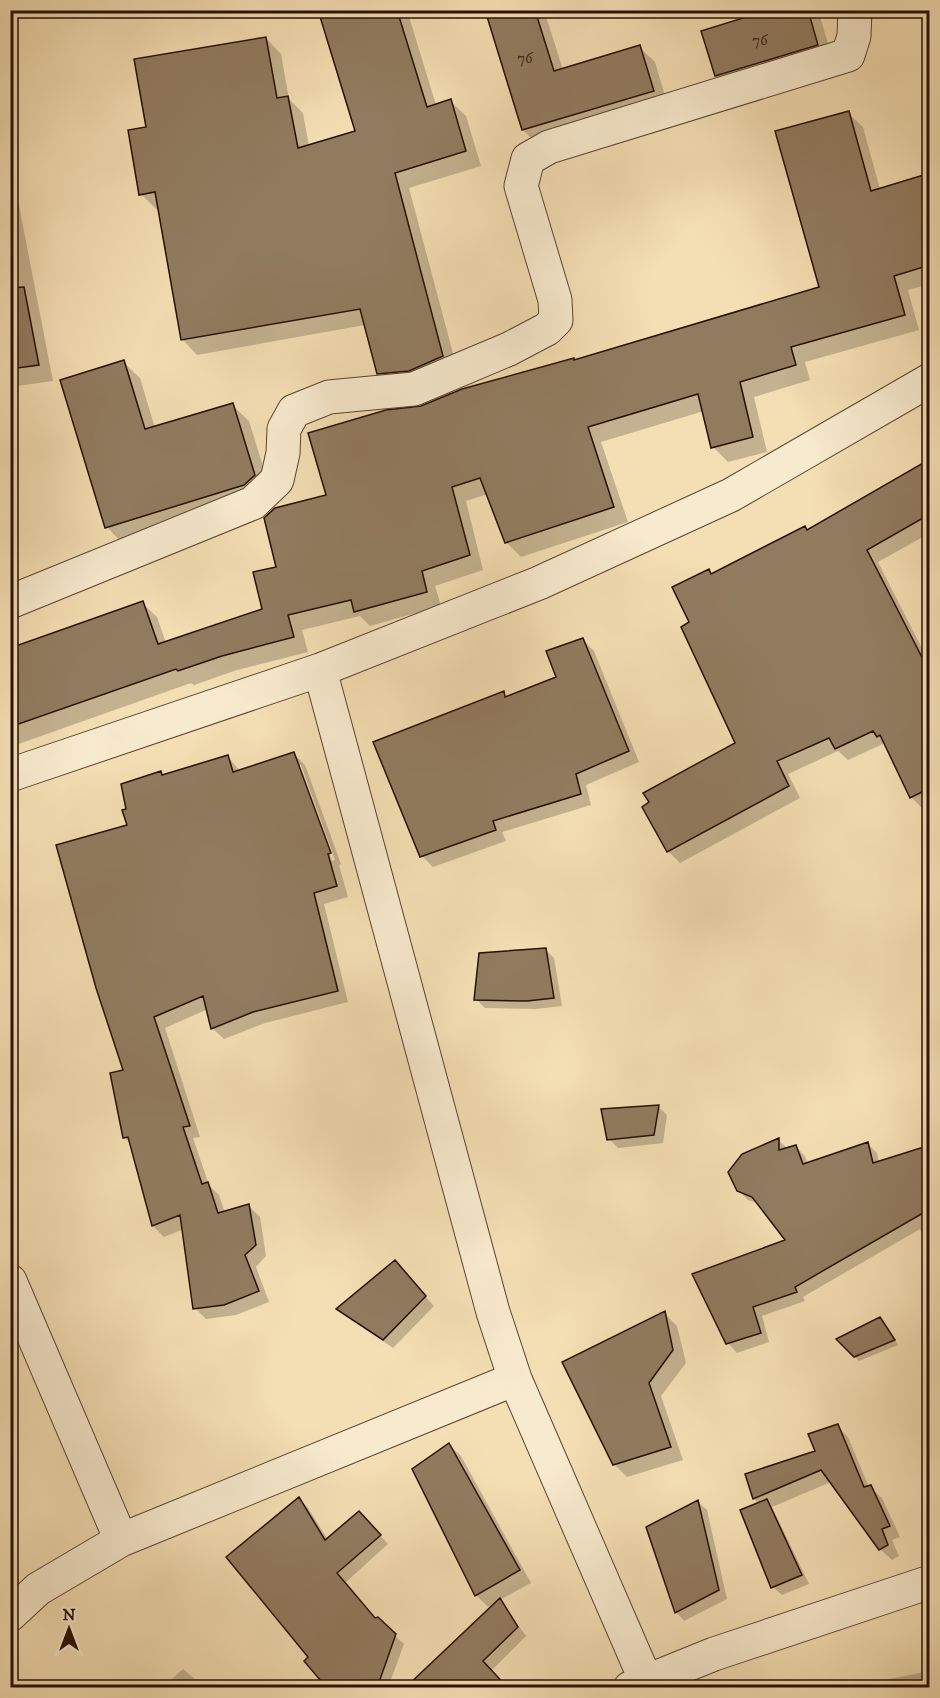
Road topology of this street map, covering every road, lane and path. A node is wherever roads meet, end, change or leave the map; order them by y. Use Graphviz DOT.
graph roads {
  1 [pos="855,10"];
  2 [pos="930,380"];
  3 [pos="10,602"];
  4 [pos="320,670"];
  5 [pos="10,775"];
  6 [pos="10,1281"];
  7 [pos="515,1379"];
  8 [pos="121,1540"];
  9 [pos="930,1582"];
  10 [pos="10,1615"];
  11 [pos="638,1684"];
  1 -- 3 [label="street"];
  2 -- 4 [label="street"];
  4 -- 5 [label="street"];
  4 -- 7 [label="street"];
  6 -- 8 [label="street"];
  7 -- 8 [label="street"];
  7 -- 11 [label="street"];
  8 -- 10 [label="street"];
  9 -- 11 [label="street"];
}
